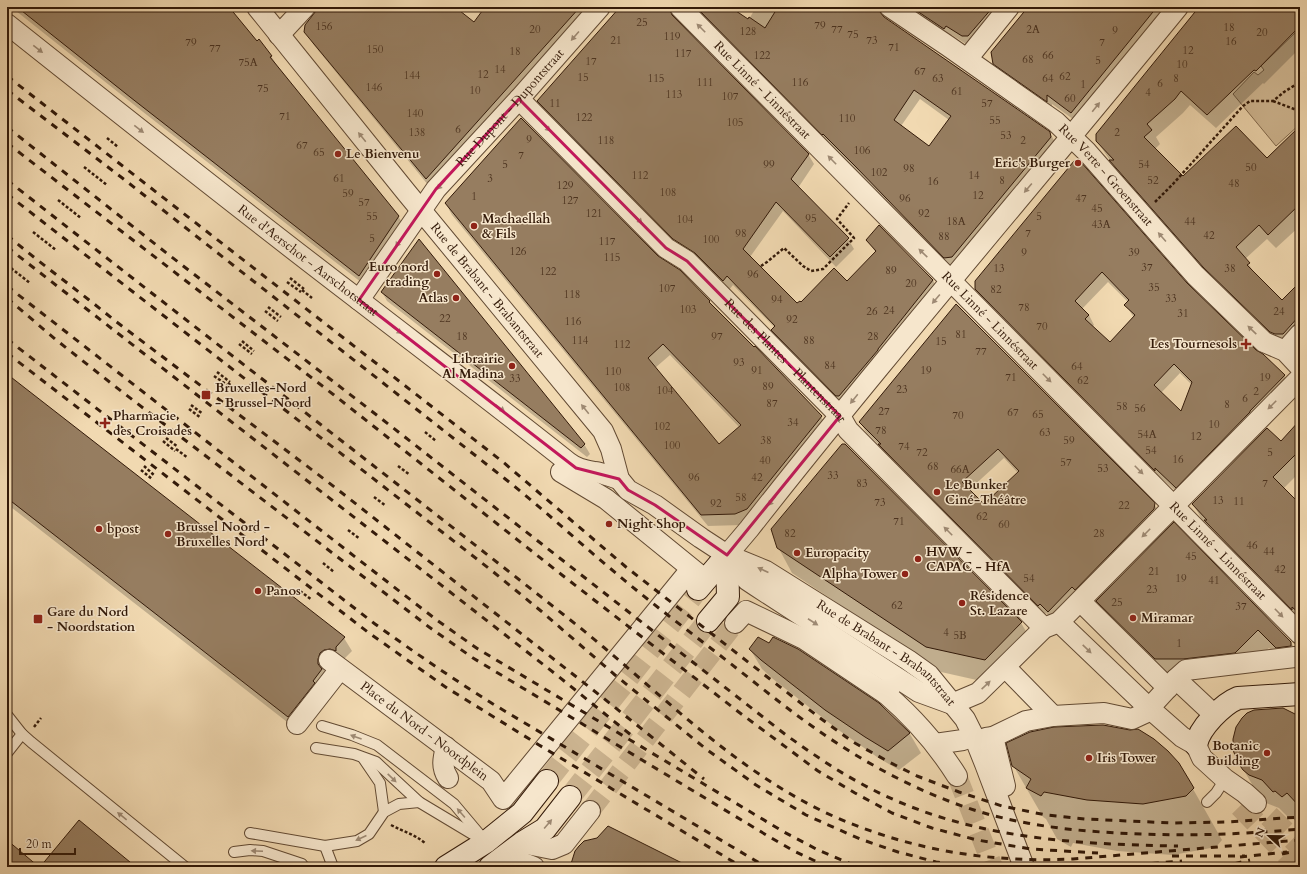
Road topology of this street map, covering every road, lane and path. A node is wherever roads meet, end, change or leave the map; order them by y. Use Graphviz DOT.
graph roads {
  1 [pos="257,7"];
  2 [pos="305,7"];
  3 [pos="600,7"];
  4 [pos="680,7"];
  5 [pos="890,7"];
  6 [pos="1009,7"];
  7 [pos="1178,7"];
  8 [pos="7,24"];
  9 [pos="278,35"];
  10 [pos="967,59"];
  11 [pos="1300,82"];
  12 [pos="519,99"];
  13 [pos="1273,101"];
  14 [pos="1300,110"];
  15 [pos="1072,137"];
  16 [pos="107,138"];
  17 [pos="118,147"];
  18 [pos="84,167"];
  19 [pos="107,185"];
  20 [pos="859,190"];
  21 [pos="58,200"];
  22 [pos="1154,203"];
  23 [pos="422,210"];
  24 [pos="81,218"];
  25 [pos="33,232"];
  26 [pos="56,250"];
  27 [pos="7,265"];
  28 [pos="761,266"];
  29 [pos="290,278"];
  30 [pos="951,280"];
  31 [pos="287,282"];
  32 [pos="30,283"];
  33 [pos="302,290"];
  34 [pos="312,298"];
  35 [pos="358,300"];
  36 [pos="268,307"];
  37 [pos="265,311"];
  38 [pos="281,318"];
  39 [pos="278,321"];
  40 [pos="1300,334"];
  41 [pos="242,341"];
  42 [pos="239,344"];
  43 [pos="254,351"];
  44 [pos="1285,351"];
  45 [pos="252,354"];
  46 [pos="1300,367"];
  47 [pos="217,372"];
  48 [pos="214,376"];
  49 [pos="1300,378"];
  50 [pos="228,384"];
  51 [pos="239,392"];
  52 [pos="192,405"];
  53 [pos="189,409"];
  54 [pos="204,414"];
  55 [pos="840,416"];
  56 [pos="201,418"];
  57 [pos="425,432"];
  58 [pos="166,438"];
  59 [pos="163,441"];
  60 [pos="436,441"];
  61 [pos="176,449"];
  62 [pos="188,458"];
  63 [pos="144,466"];
  64 [pos="398,466"];
  65 [pos="141,470"];
  66 [pos="561,472"];
  67 [pos="410,475"];
  68 [pos="155,476"];
  69 [pos="152,479"];
  70 [pos="619,479"];
  71 [pos="374,497"];
  72 [pos="1173,505"];
  73 [pos="386,506"];
  74 [pos="348,530"];
  75 [pos="360,539"];
  76 [pos="697,544"];
  77 [pos="727,555"];
  78 [pos="323,563"];
  79 [pos="334,572"];
  80 [pos="694,575"];
  81 [pos="300,591"];
  82 [pos="312,600"];
  83 [pos="1083,604"];
  84 [pos="741,617"];
  85 [pos="708,621"];
  86 [pos="1052,625"];
  87 [pos="1300,634"];
  88 [pos="1295,657"];
  89 [pos="1009,671"];
  90 [pos="1172,683"];
  91 [pos="1300,694"];
  92 [pos="952,704"];
  93 [pos="1207,708"];
  94 [pos="7,715"];
  95 [pos="1053,716"];
  96 [pos="41,718"];
  97 [pos="297,724"];
  98 [pos="322,726"];
  99 [pos="27,732"];
  100 [pos="963,740"];
  101 [pos="935,744"];
  102 [pos="1196,745"];
  103 [pos="446,747"];
  104 [pos="316,748"];
  105 [pos="7,752"];
  106 [pos="363,758"];
  107 [pos="957,776"];
  108 [pos="448,778"];
  109 [pos="1225,780"];
  110 [pos="547,781"];
  111 [pos="1008,793"];
  112 [pos="570,797"];
  113 [pos="418,802"];
  114 [pos="1207,802"];
  115 [pos="1248,805"];
  116 [pos="590,811"];
  117 [pos="384,812"];
  118 [pos="391,824"];
  119 [pos="250,833"];
  120 [pos="486,842"];
  121 [pos="425,844"];
  122 [pos="325,846"];
  123 [pos="234,852"];
  124 [pos="509,860"];
  125 [pos="185,867"];
  126 [pos="304,867"];
  127 [pos="333,867"];
  128 [pos="446,867"];
  129 [pos="534,867"];
  130 [pos="1024,867"];
  1 -- 9 [label="street, Rue de Brabant - Brabantstraat"];
  2 -- 9 [label="street"];
  3 -- 12 [label="street, Rue Dupont - Dupontstraat, one-way"];
  20 -- 4 [label="street, Rue Linné - Linnéstraat, one-way"];
  5 -- 10 [label="street, Rue Verte - Groenstraat"];
  6 -- 10 [label="street"];
  15 -- 7 [label="street, one-way"];
  8 -- 35 [label="street, Rue d'Aerschot - Aarschotstraat, one-way"];
  23 -- 9 [label="street, Rue de Brabant - Brabantstraat, one-way"];
  10 -- 15 [label="street, Rue Verte - Groenstraat"];
  11 -- 13 [label="path"];
  12 -- 23 [label="street, Rue Dupont - Dupontstraat, one-way"];
  12 -- 55 [label="street, Rue des Plantes - Plantenstraat, one-way"];
  13 -- 14 [label="path"];
  13 -- 22 [label="path"];
  15 -- 30 [label="street, one-way"];
  44 -- 15 [label="street, Rue Verte - Groenstraat, one-way"];
  16 -- 17 [label="path"];
  18 -- 19 [label="path"];
  20 -- 28 [label="path"];
  30 -- 20 [label="street, Rue Linné - Linnéstraat, one-way"];
  21 -- 24 [label="path"];
  23 -- 35 [label="street, Rue Dupont - Dupontstraat, one-way"];
  70 -- 23 [label="street, Rue de Brabant - Brabantstraat, one-way"];
  25 -- 26 [label="path"];
  27 -- 32 [label="path"];
  29 -- 33 [label="path"];
  30 -- 55 [label="street, one-way"];
  30 -- 72 [label="street, Rue Linné - Linnéstraat, one-way"];
  31 -- 33 [label="path"];
  33 -- 34 [label="path"];
  35 -- 70 [label="street, Rue d'Aerschot - Aarschotstraat, one-way"];
  36 -- 38 [label="path"];
  37 -- 39 [label="path"];
  40 -- 44 [label="street"];
  41 -- 43 [label="path"];
  42 -- 45 [label="path"];
  44 -- 46 [label="street, Rue Verte - Groenstraat"];
  47 -- 50 [label="path"];
  48 -- 50 [label="path"];
  49 -- 72 [label="street, one-way"];
  50 -- 51 [label="path"];
  52 -- 54 [label="path"];
  53 -- 56 [label="path"];
  55 -- 77 [label="street, one-way"];
  86 -- 55 [label="street, Rue des Plantes - Plantenstraat, one-way"];
  57 -- 60 [label="path"];
  58 -- 61 [label="path"];
  59 -- 61 [label="path"];
  61 -- 62 [label="path"];
  63 -- 68 [label="path"];
  64 -- 67 [label="path"];
  65 -- 69 [label="path"];
  66 -- 80 [label="street"];
  70 -- 77 [label="street, Rue de Brabant - Brabantstraat"];
  71 -- 73 [label="path"];
  72 -- 86 [label="street, one-way"];
  72 -- 87 [label="street, Rue Linné - Linnéstraat, one-way"];
  74 -- 75 [label="path"];
  76 -- 80 [label="street"];
  77 -- 80 [label="street"];
  77 -- 85 [label="street"];
  77 -- 92 [label="street, Rue de Brabant - Brabantstraat"];
  78 -- 79 [label="path"];
  80 -- 103 [label="street, Place du Nord - Noordplein"];
  81 -- 82 [label="path"];
  83 -- 90 [label="street"];
  84 -- 101 [label="street"];
  92 -- 86 [label="street, one-way"];
  86 -- 102 [label="street, Rue des Plantes - Plantenstraat, one-way"];
  88 -- 90 [label="street"];
  89 -- 95 [label="street"];
  90 -- 93 [label="street"];
  90 -- 95 [label="street"];
  91 -- 102 [label="street"];
  92 -- 130 [label="street"];
  94 -- 99 [label="lane"];
  95 -- 111 [label="street"];
  96 -- 99 [label="path"];
  97 -- 103 [label="street, Place du Nord - Noordplein"];
  120 -- 98 [label="lane, one-way"];
  99 -- 105 [label="lane"];
  125 -- 99 [label="lane, one-way"];
  100 -- 101 [label="street"];
  101 -- 107 [label="street"];
  102 -- 109 [label="street"];
  103 -- 108 [label="street"];
  104 -- 106 [label="lane"];
  106 -- 113 [label="lane, one-way"];
  106 -- 117 [label="lane"];
  109 -- 114 [label="lane"];
  109 -- 115 [label="street"];
  110 -- 120 [label="street"];
  124 -- 112 [label="street, one-way"];
  113 -- 117 [label="lane"];
  113 -- 120 [label="lane"];
  116 -- 124 [label="street"];
  117 -- 122 [label="lane, one-way"];
  118 -- 121 [label="path"];
  119 -- 122 [label="lane"];
  120 -- 124 [label="street"];
  120 -- 128 [label="street"];
  122 -- 127 [label="lane"];
  126 -- 123 [label="lane, one-way"];
  124 -- 129 [label="street"];
}
